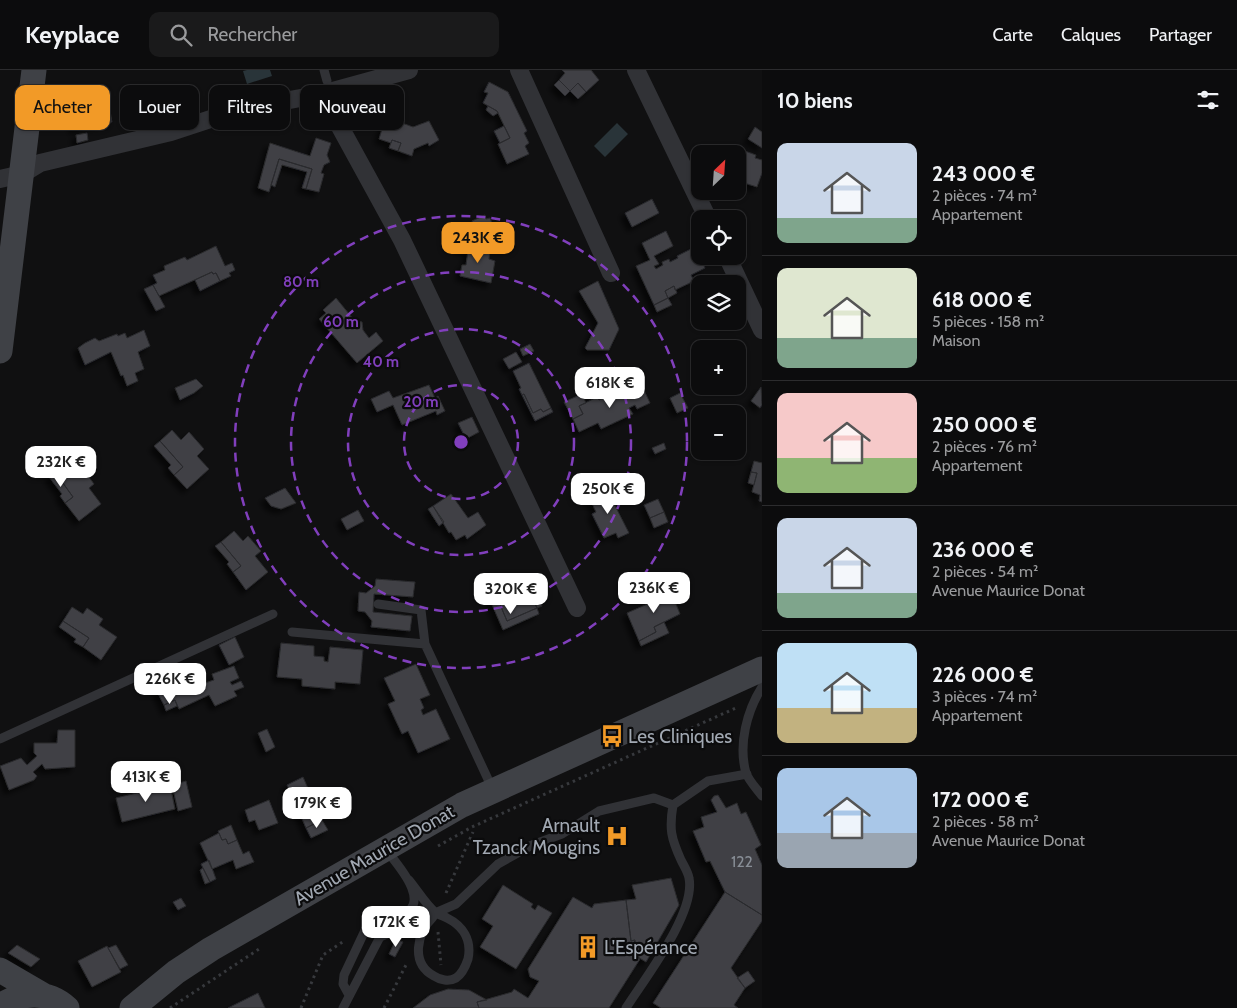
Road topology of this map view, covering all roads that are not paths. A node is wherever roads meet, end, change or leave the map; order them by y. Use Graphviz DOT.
graph roads {
  1 [pos="34,70"];
  2 [pos="409,70"];
  3 [pos="518,70"];
  4 [pos="636,70"];
  5 [pos="326,84"];
  6 [pos="11,176"];
  7 [pos="704,210"];
  8 [pos="730,265"];
  9 [pos="611,273"];
  10 [pos="762,330"];
  11 [pos="0,351"];
  12 [pos="378,604"];
  13 [pos="577,608"];
  14 [pos="273,614"];
  15 [pos="292,632"];
  16 [pos="425,644"];
  17 [pos="762,669"];
  18 [pos="762,686"];
  19 [pos="0,739"];
  20 [pos="747,774"];
  21 [pos="493,790"];
  22 [pos="762,796"];
  23 [pos="674,805"];
  24 [pos="384,848"];
  25 [pos="409,880"];
  26 [pos="437,914"];
  27 [pos="0,970"];
  28 [pos="43,995"];
  29 [pos="350,995"];
  30 [pos="0,1006"];
  31 [pos="128,1006"];
  32 [pos="67,1008"];
  33 [pos="343,1008"];
  34 [pos="626,1008"];
  1 -- 6 [label="main road"];
  2 -- 5 [label="street"];
  3 -- 9 [label="street"];
  4 -- 7 [label="street"];
  5 -- 6 [label="street"];
  5 -- 13 [label="street"];
  6 -- 11 [label="main road"];
  8 -- 10 [label="street"];
  12 -- 16 [label="lane"];
  14 -- 19 [label="lane"];
  15 -- 16 [label="lane"];
  16 -- 21 [label="lane"];
  17 -- 21 [label="main road, Avenue Maurice Donat"];
  18 -- 20 [label="lane"];
  20 -- 22 [label="lane"];
  20 -- 23 [label="lane"];
  21 -- 24 [label="main road, Avenue Maurice Donat"];
  23 -- 26 [label="lane"];
  23 -- 34 [label="lane"];
  24 -- 25 [label="lane"];
  24 -- 31 [label="main road, Avenue Maurice Donat"];
  25 -- 26 [label="lane"];
  25 -- 29 [label="lane"];
  26 -- 26 [label="lane"];
  26 -- 29 [label="lane"];
  27 -- 28 [label="main road"];
  28 -- 30 [label="main road"];
  28 -- 32 [label="main road"];
  29 -- 33 [label="lane"];
}
